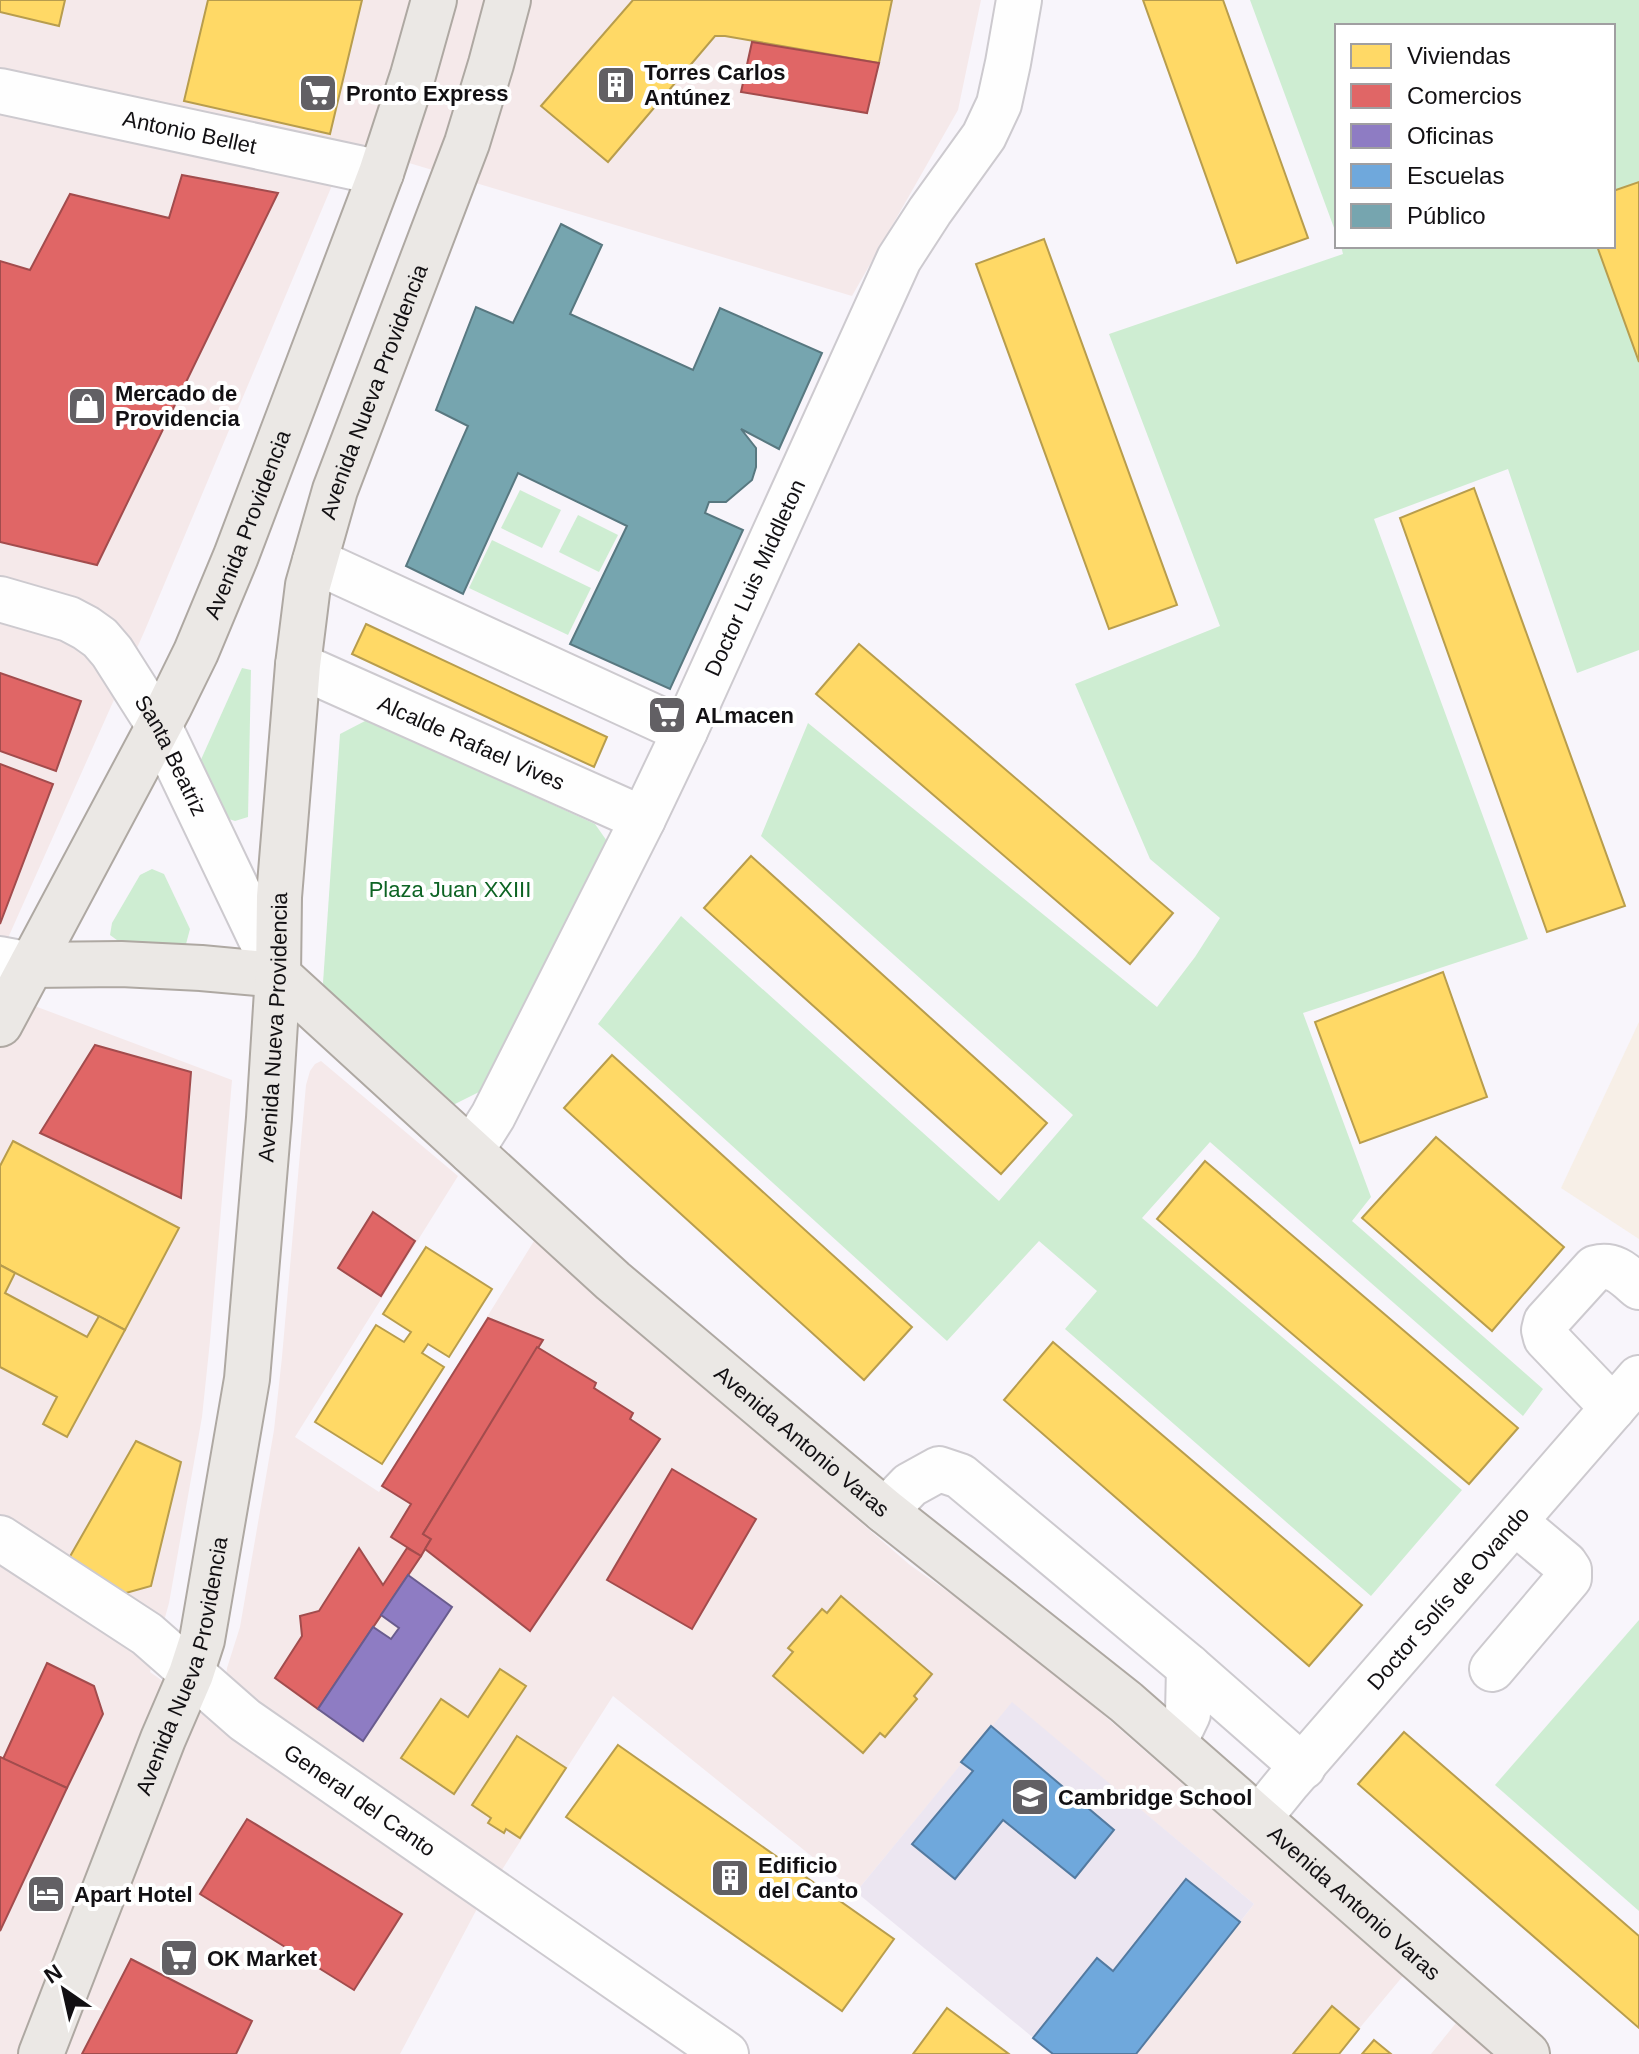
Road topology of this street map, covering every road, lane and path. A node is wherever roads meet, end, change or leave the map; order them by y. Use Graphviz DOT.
graph roads {
  1 [pos="434,0"];
  2 [pos="508,0"];
  3 [pos="1019,0"];
  4 [pos="0,91"];
  5 [pos="381,173"];
  6 [pos="315,561"];
  7 [pos="0,599"];
  8 [pos="298,665"];
  9 [pos="159,726"];
  10 [pos="685,731"];
  11 [pos="643,819"];
  12 [pos="16,962"];
  13 [pos="278,975"];
  14 [pos="0,1024"];
  15 [pos="471,1151"];
  16 [pos="1639,1287"];
  17 [pos="1626,1393"];
  18 [pos="885,1511"];
  19 [pos="1515,1522"];
  20 [pos="0,1538"];
  21 [pos="1189,1667"];
  22 [pos="1492,1669"];
  23 [pos="191,1674"];
  24 [pos="1174,1743"];
  25 [pos="1303,1767"];
  26 [pos="1259,1818"];
  27 [pos="41,2054"];
  28 [pos="726,2054"];
  29 [pos="1527,2054"];
  1 -- 5 [label="main road, Avenida Providencia"];
  2 -- 6 [label="main road, Avenida Nueva Providencia"];
  3 -- 10 [label="street, Doctor Luis Middleton"];
  4 -- 5 [label="street, Antonio Bellet"];
  5 -- 9 [label="main road, Avenida Providencia"];
  6 -- 8 [label="main road, Avenida Nueva Providencia"];
  6 -- 10 [label="street"];
  7 -- 9 [label="street, Santa Beatriz"];
  8 -- 11 [label="street, Alcalde Rafael Vives"];
  8 -- 13 [label="main road, Avenida Nueva Providencia"];
  9 -- 12 [label="main road, Avenida Providencia"];
  9 -- 13 [label="street, Santa Beatriz"];
  10 -- 11 [label="street, Doctor Luis Middleton"];
  11 -- 15 [label="street, Doctor Luis Middleton"];
  12 -- 13 [label="main road"];
  12 -- 14 [label="main road, Avenida Providencia"];
  13 -- 15 [label="main road, Avenida Antonio Varas"];
  13 -- 23 [label="main road, Avenida Nueva Providencia"];
  15 -- 18 [label="main road, Avenida Antonio Varas"];
  16 -- 17 [label="street"];
  17 -- 19 [label="street, Doctor Solís de Ovando"];
  18 -- 21 [label="street"];
  18 -- 24 [label="main road, Avenida Antonio Varas"];
  19 -- 22 [label="street"];
  19 -- 25 [label="street, Doctor Solís de Ovando"];
  20 -- 23 [label="street, General del Canto"];
  21 -- 24 [label="street"];
  21 -- 25 [label="street"];
  23 -- 27 [label="main road, Avenida Nueva Providencia"];
  23 -- 28 [label="street, General del Canto"];
  24 -- 26 [label="main road, Avenida Antonio Varas"];
  25 -- 26 [label="street, Doctor Solís de Ovando"];
  26 -- 29 [label="main road, Avenida Antonio Varas"];
}
